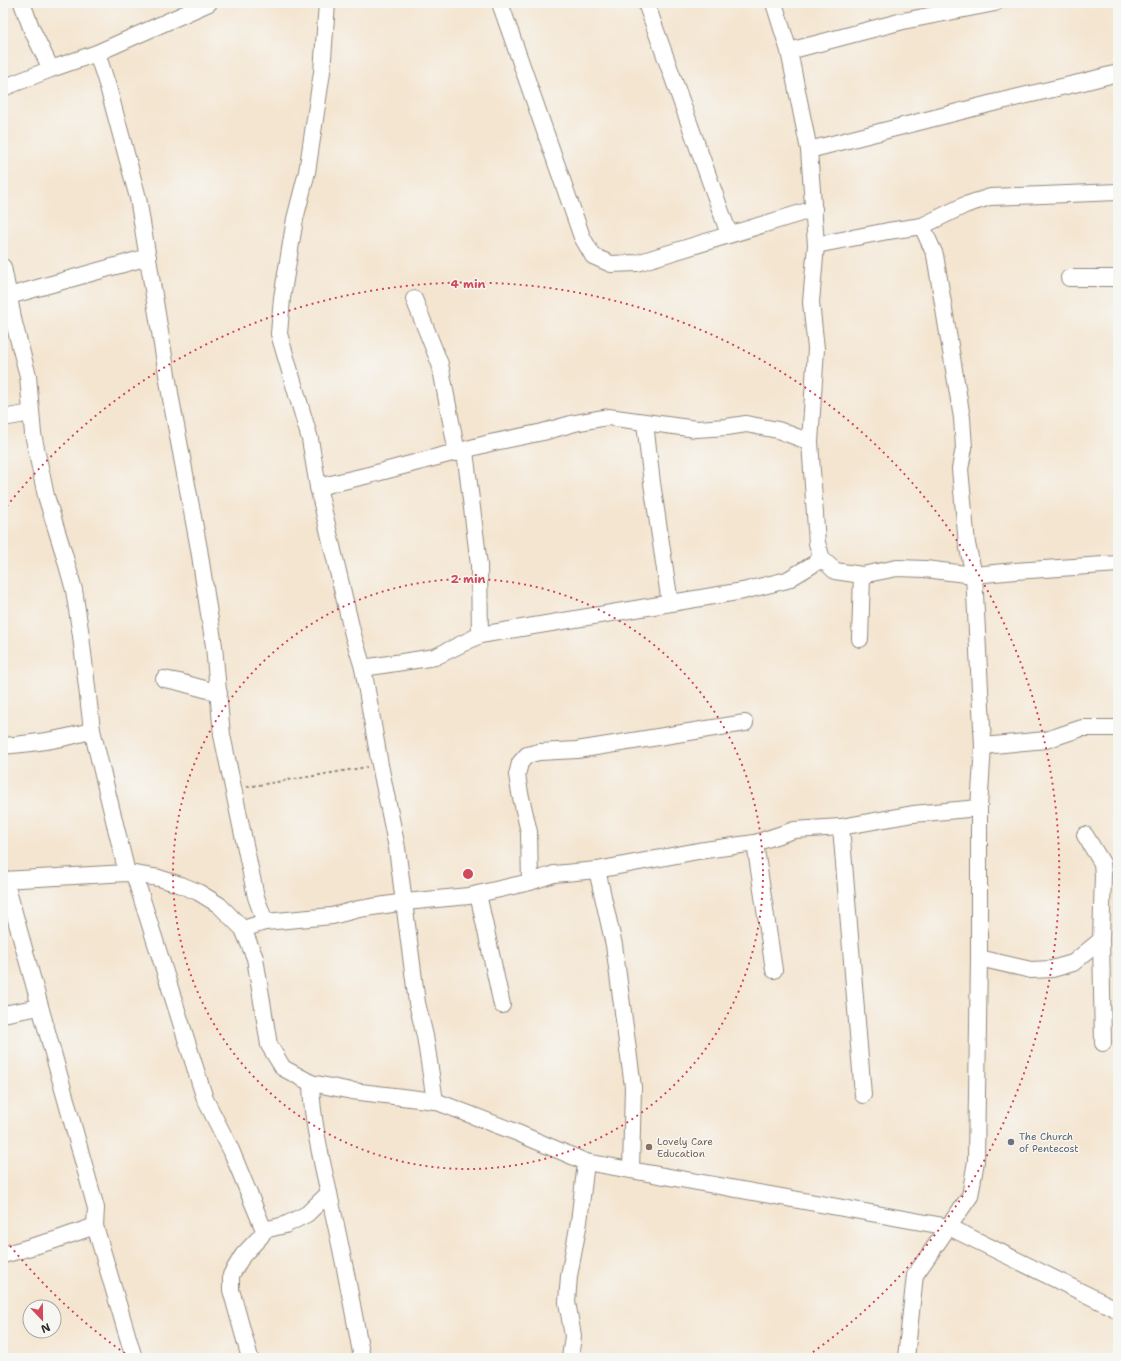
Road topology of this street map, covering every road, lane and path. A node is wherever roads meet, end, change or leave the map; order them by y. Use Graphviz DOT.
graph roads {
  1 [pos="22,3"];
  2 [pos="209,3"];
  3 [pos="327,3"];
  4 [pos="500,3"];
  5 [pos="646,3"];
  6 [pos="774,3"];
  7 [pos="995,3"];
  8 [pos="789,51"];
  9 [pos="97,54"];
  10 [pos="51,69"];
  11 [pos="1118,72"];
  12 [pos="3,88"];
  13 [pos="809,150"];
  14 [pos="1118,192"];
  15 [pos="814,209"];
  16 [pos="922,226"];
  17 [pos="729,234"];
  18 [pos="816,246"];
  19 [pos="148,257"];
  20 [pos="3,267"];
  21 [pos="1070,278"];
  22 [pos="1118,278"];
  23 [pos="9,296"];
  24 [pos="414,299"];
  25 [pos="31,413"];
  26 [pos="3,418"];
  27 [pos="644,423"];
  28 [pos="810,442"];
  29 [pos="461,452"];
  30 [pos="318,487"];
  31 [pos="822,559"];
  32 [pos="1118,564"];
  33 [pos="862,575"];
  34 [pos="974,575"];
  35 [pos="670,603"];
  36 [pos="480,635"];
  37 [pos="860,639"];
  38 [pos="363,668"];
  39 [pos="164,679"];
  40 [pos="219,693"];
  41 [pos="745,723"];
  42 [pos="1118,728"];
  43 [pos="92,730"];
  44 [pos="3,746"];
  45 [pos="983,746"];
  46 [pos="380,765"];
  47 [pos="233,790"];
  48 [pos="979,808"];
  49 [pos="841,827"];
  50 [pos="1085,835"];
  51 [pos="754,844"];
  52 [pos="597,870"];
  53 [pos="130,874"];
  54 [pos="4,880"];
  55 [pos="530,882"];
  56 [pos="478,894"];
  57 [pos="405,902"];
  58 [pos="265,922"];
  59 [pos="243,929"];
  60 [pos="1101,940"];
  61 [pos="979,958"];
  62 [pos="774,970"];
  63 [pos="502,1005"];
  64 [pos="40,1007"];
  65 [pos="3,1014"];
  66 [pos="1103,1043"];
  67 [pos="311,1083"];
  68 [pos="863,1095"];
  69 [pos="435,1101"];
  70 [pos="586,1162"];
  71 [pos="631,1170"];
  72 [pos="329,1193"];
  73 [pos="95,1226"];
  74 [pos="949,1227"];
  75 [pos="264,1230"];
  76 [pos="3,1255"];
  77 [pos="1118,1310"];
  78 [pos="134,1358"];
  79 [pos="250,1358"];
  80 [pos="362,1358"];
  81 [pos="570,1358"];
  82 [pos="906,1358"];
  1 -- 10 [label="street"];
  2 -- 9 [label="street"];
  3 -- 30 [label="street"];
  4 -- 17 [label="street"];
  5 -- 17 [label="street"];
  6 -- 8 [label="street"];
  7 -- 8 [label="street"];
  8 -- 13 [label="street"];
  9 -- 10 [label="street"];
  9 -- 19 [label="street"];
  10 -- 12 [label="street"];
  11 -- 13 [label="street"];
  13 -- 15 [label="street"];
  14 -- 16 [label="street"];
  15 -- 17 [label="street"];
  15 -- 18 [label="street"];
  16 -- 18 [label="street"];
  16 -- 34 [label="street"];
  18 -- 28 [label="street"];
  19 -- 23 [label="street"];
  19 -- 40 [label="street"];
  20 -- 23 [label="street"];
  21 -- 22 [label="street"];
  23 -- 25 [label="street"];
  24 -- 29 [label="street"];
  25 -- 26 [label="street"];
  25 -- 43 [label="street"];
  27 -- 28 [label="street"];
  27 -- 29 [label="street"];
  27 -- 35 [label="street"];
  28 -- 31 [label="street"];
  29 -- 30 [label="street"];
  29 -- 36 [label="street"];
  30 -- 38 [label="street"];
  31 -- 33 [label="street"];
  31 -- 35 [label="street"];
  32 -- 34 [label="street"];
  33 -- 34 [label="street"];
  33 -- 37 [label="street"];
  34 -- 45 [label="street"];
  35 -- 36 [label="street"];
  36 -- 38 [label="street"];
  38 -- 46 [label="street"];
  39 -- 40 [label="street"];
  40 -- 47 [label="street"];
  41 -- 55 [label="street"];
  42 -- 45 [label="street"];
  43 -- 44 [label="street"];
  43 -- 53 [label="street"];
  45 -- 48 [label="street"];
  46 -- 47 [label="path"];
  46 -- 57 [label="street"];
  47 -- 58 [label="street"];
  48 -- 49 [label="street"];
  48 -- 61 [label="street"];
  49 -- 51 [label="street"];
  49 -- 68 [label="street"];
  50 -- 60 [label="street"];
  51 -- 52 [label="street"];
  51 -- 62 [label="street"];
  52 -- 55 [label="street"];
  52 -- 71 [label="street"];
  53 -- 54 [label="street"];
  53 -- 59 [label="street"];
  53 -- 75 [label="street"];
  54 -- 64 [label="street"];
  55 -- 56 [label="street"];
  56 -- 57 [label="street"];
  56 -- 63 [label="street"];
  57 -- 58 [label="street"];
  57 -- 69 [label="street"];
  58 -- 59 [label="street"];
  59 -- 67 [label="street"];
  60 -- 61 [label="street"];
  60 -- 66 [label="street"];
  61 -- 74 [label="street"];
  64 -- 65 [label="street"];
  64 -- 73 [label="street"];
  67 -- 69 [label="street"];
  67 -- 72 [label="street"];
  69 -- 70 [label="street"];
  70 -- 71 [label="street"];
  70 -- 81 [label="street"];
  71 -- 74 [label="street"];
  72 -- 75 [label="street"];
  72 -- 80 [label="street"];
  73 -- 76 [label="street"];
  73 -- 78 [label="street"];
  74 -- 77 [label="street"];
  74 -- 82 [label="street"];
  75 -- 79 [label="street"];
}
